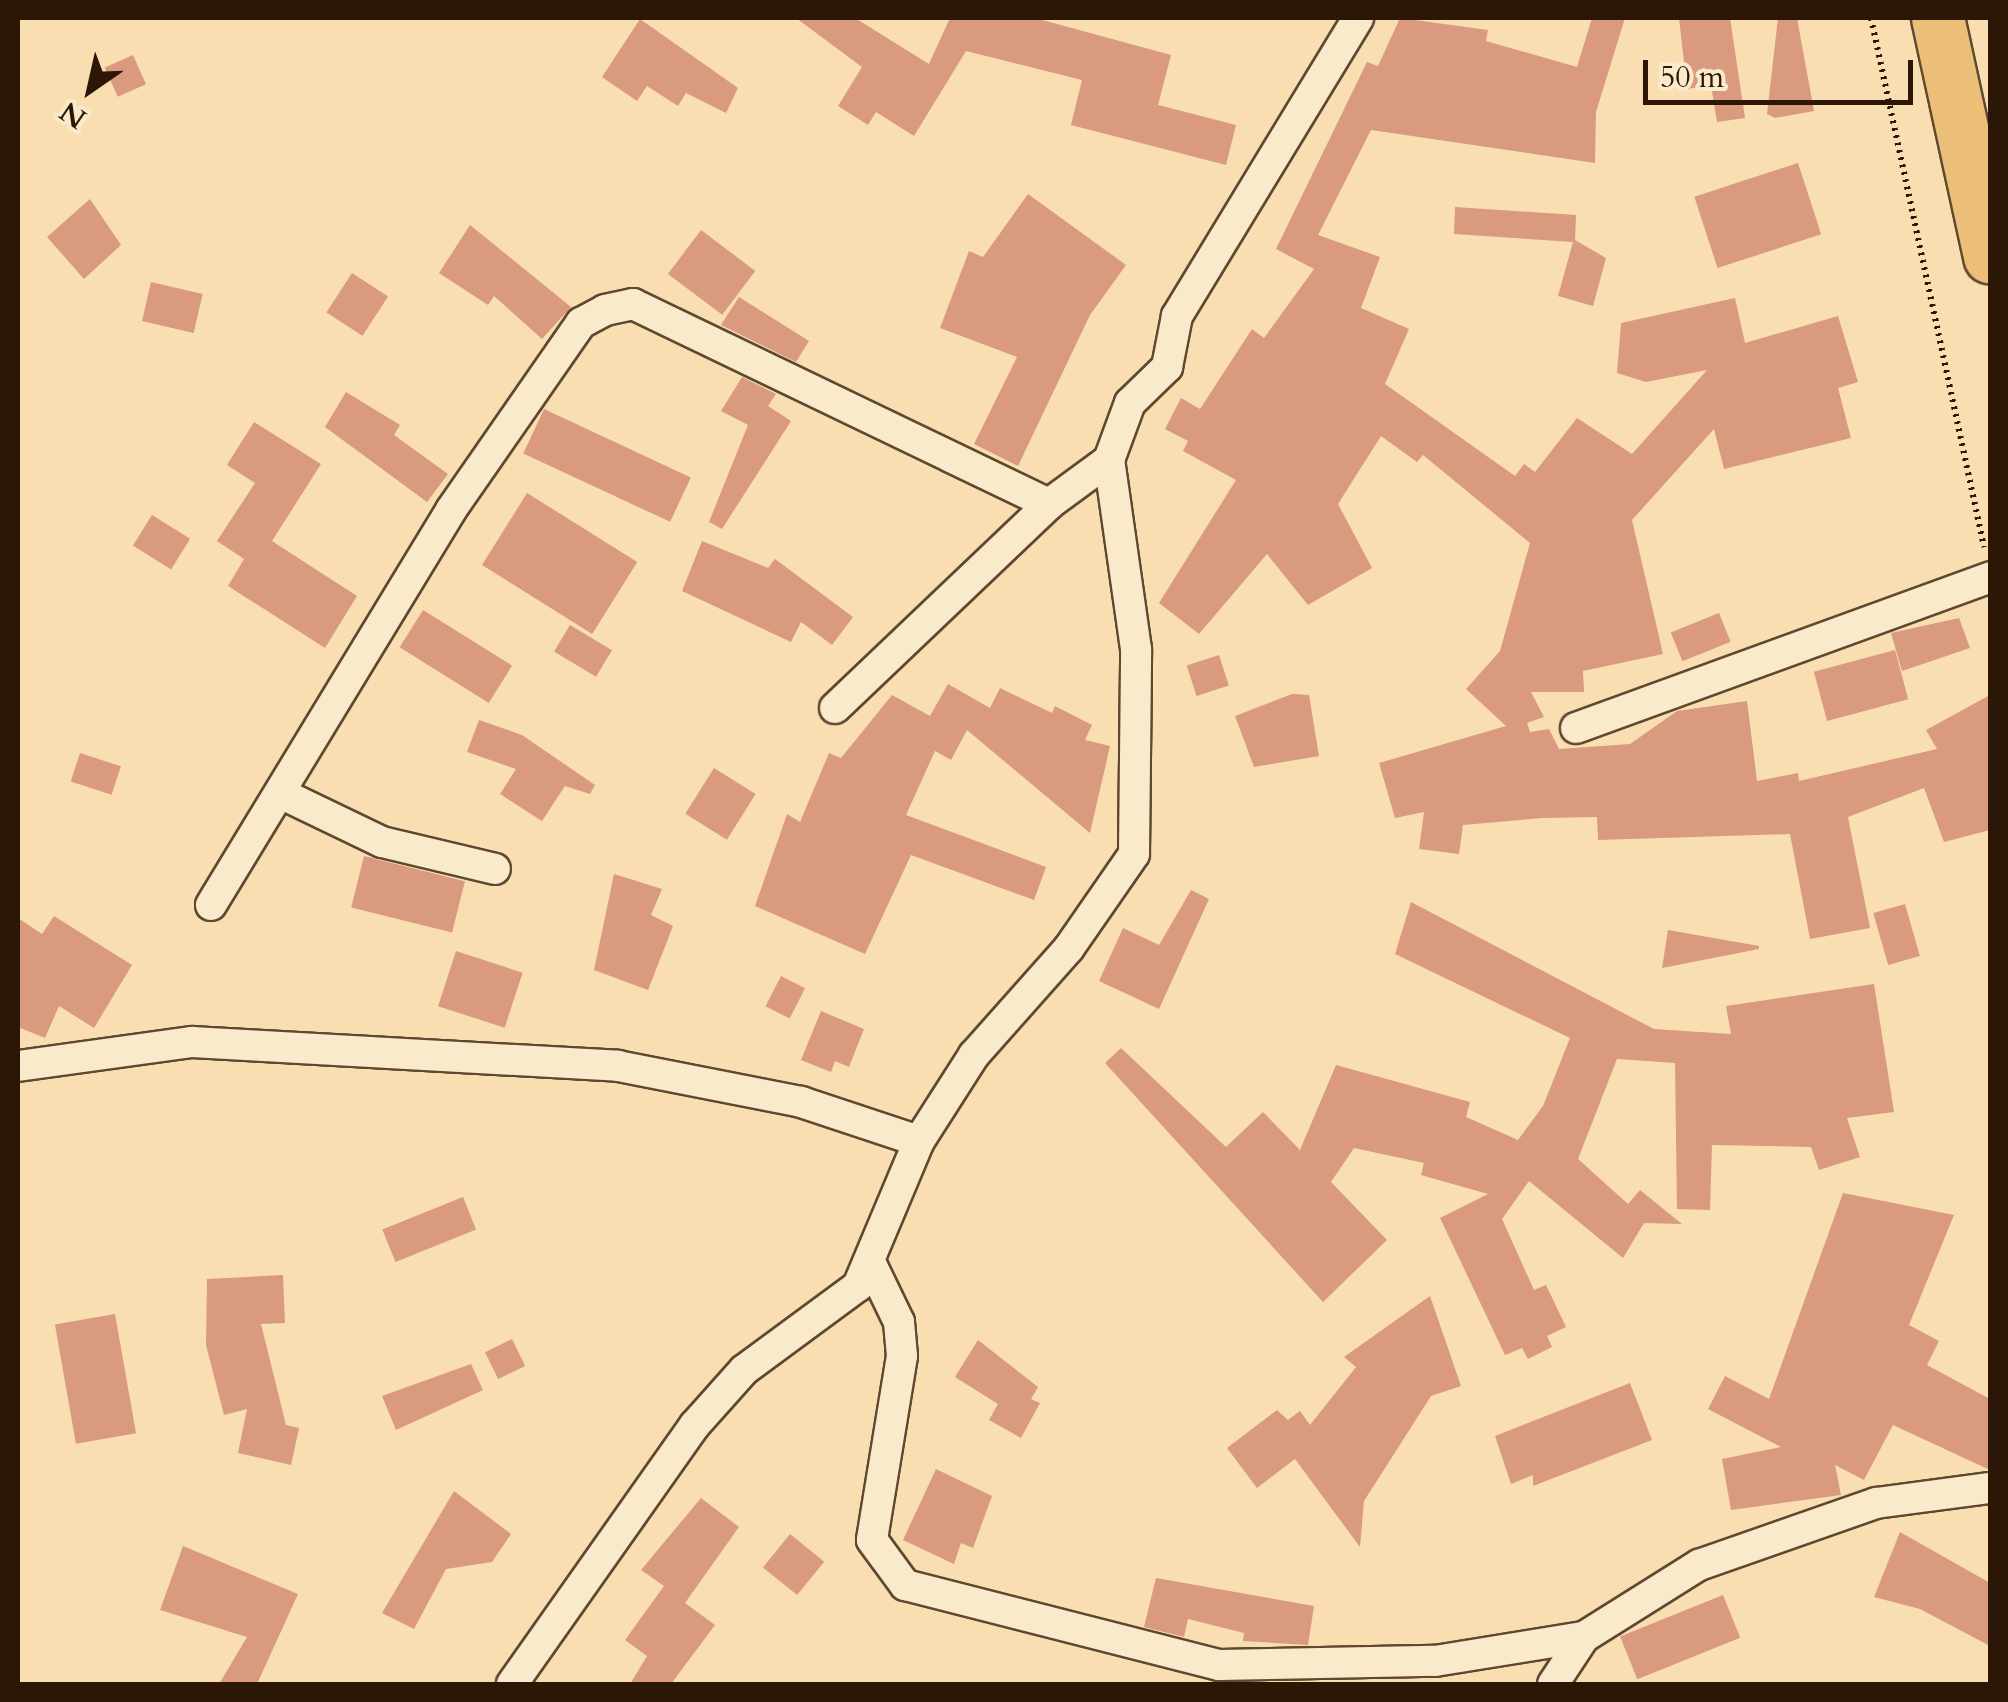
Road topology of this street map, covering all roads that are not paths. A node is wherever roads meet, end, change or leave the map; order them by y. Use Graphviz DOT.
graph roads {
  1 [pos="1358,18"];
  2 [pos="1938,18"];
  3 [pos="1963,18"];
  4 [pos="1990,170"];
  5 [pos="1990,257"];
  6 [pos="1109,460"];
  7 [pos="1049,504"];
  8 [pos="1990,577"];
  9 [pos="835,708"];
  10 [pos="1576,728"];
  11 [pos="280,794"];
  12 [pos="495,869"];
  13 [pos="211,905"];
  14 [pos="18,1066"];
  15 [pos="919,1141"];
  16 [pos="872,1266"];
  17 [pos="1990,1488"];
  18 [pos="1584,1637"];
  19 [pos="512,1684"];
  20 [pos="1552,1684"];
  1 -- 6 [label="street"];
  2 -- 5 [label="highway"];
  3 -- 4 [label="highway"];
  6 -- 7 [label="street"];
  6 -- 15 [label="street"];
  7 -- 9 [label="street"];
  7 -- 11 [label="street"];
  8 -- 10 [label="street"];
  11 -- 12 [label="street"];
  11 -- 13 [label="street"];
  14 -- 15 [label="street"];
  15 -- 16 [label="street"];
  16 -- 18 [label="street"];
  16 -- 19 [label="street"];
  17 -- 18 [label="street"];
  18 -- 20 [label="street"];
}
